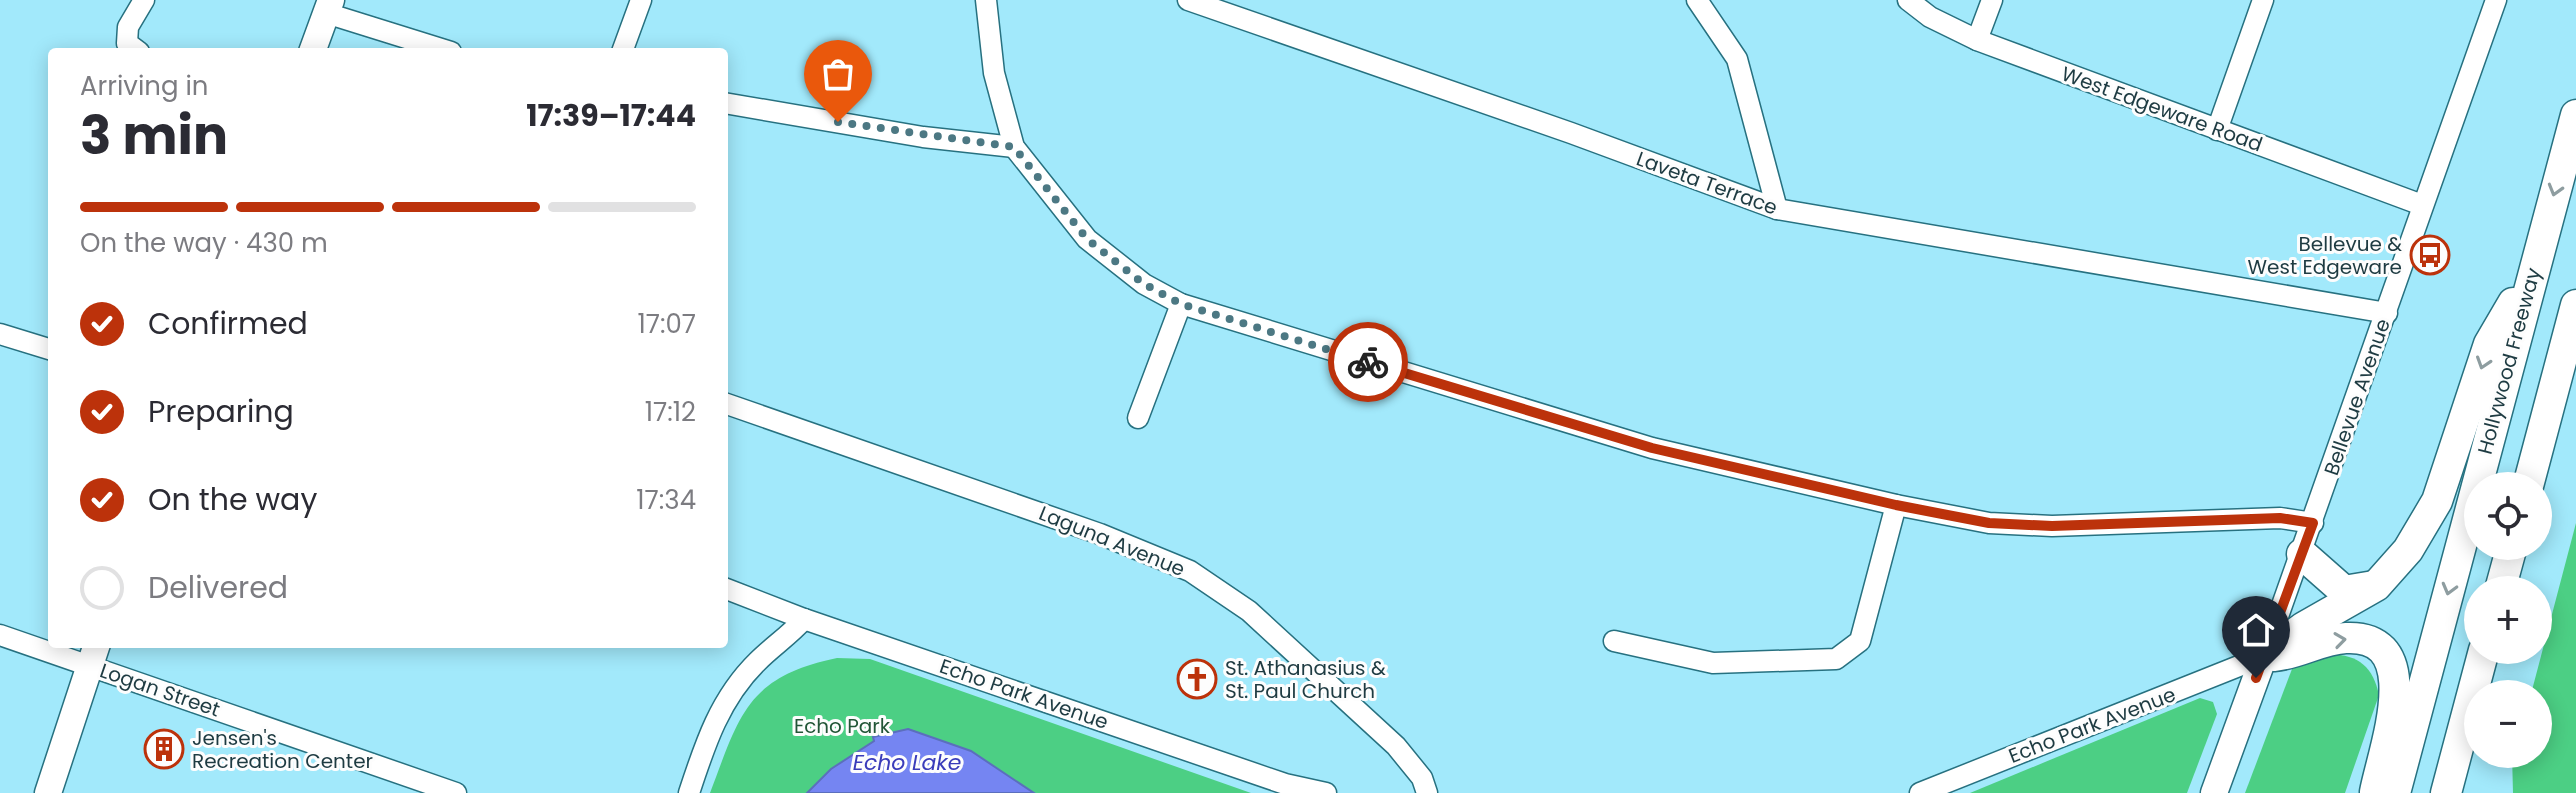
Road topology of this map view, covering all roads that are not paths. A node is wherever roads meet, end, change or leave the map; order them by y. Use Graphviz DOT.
graph roads {
  1 [pos="144,0"];
  2 [pos="641,0"];
  3 [pos="986,0"];
  4 [pos="1188,0"];
  5 [pos="1697,0"];
  6 [pos="1908,0"];
  7 [pos="1992,0"];
  8 [pos="2263,0"];
  9 [pos="2496,0"];
  10 [pos="1224,5"];
  11 [pos="329,6"];
  12 [pos="1977,40"];
  13 [pos="134,48"];
  14 [pos="313,48"];
  15 [pos="440,48"];
  16 [pos="623,48"];
  17 [pos="728,104"];
  18 [pos="2576,115"];
  19 [pos="2217,130"];
  20 [pos="1014,147"];
  21 [pos="2422,205"];
  22 [pos="1777,209"];
  23 [pos="2532,270"];
  24 [pos="1181,304"];
  25 [pos="2576,305"];
  26 [pos="2387,313"];
  27 [pos="0,334"];
  28 [pos="48,349"];
  29 [pos="728,404"];
  30 [pos="1138,418"];
  31 [pos="2532,472"];
  32 [pos="1896,505"];
  33 [pos="2313,523"];
  34 [pos="2302,554"];
  35 [pos="2376,586"];
  36 [pos="728,590"];
  37 [pos="804,619"];
  38 [pos="0,635"];
  39 [pos="1614,641"];
  40 [pos="48,645"];
  41 [pos="61,648"];
  42 [pos="94,655"];
  43 [pos="2264,656"];
  44 [pos="2480,664"];
  45 [pos="48,793"];
  46 [pos="456,793"];
  47 [pos="689,793"];
  48 [pos="1326,793"];
  49 [pos="1427,793"];
  50 [pos="1920,793"];
  51 [pos="2214,793"];
  52 [pos="2375,793"];
  53 [pos="2395,793"];
  54 [pos="2446,793"];
  1 -- 13 [label="street"];
  2 -- 16 [label="street"];
  3 -- 20 [label="street"];
  4 -- 10 [label="street, Laveta Terrace"];
  5 -- 22 [label="street"];
  6 -- 12 [label="street, West Edgeware Road"];
  7 -- 12 [label="street"];
  8 -- 19 [label="street"];
  9 -- 21 [label="street, Bellevue Avenue"];
  10 -- 22 [label="street, Laveta Terrace"];
  11 -- 14 [label="main road"];
  11 -- 15 [label="street"];
  12 -- 19 [label="street, West Edgeware Road"];
  17 -- 20 [label="street"];
  18 -- 23 [label="highway, Hollywood Freeway, one-way"];
  19 -- 21 [label="street, West Edgeware Road"];
  20 -- 24 [label="street"];
  21 -- 26 [label="street, Bellevue Avenue"];
  22 -- 26 [label="street, Laveta Terrace"];
  23 -- 35 [label="highway, one-way"];
  23 -- 53 [label="highway, Hollywood Freeway, one-way"];
  24 -- 30 [label="street"];
  24 -- 32 [label="street"];
  25 -- 31 [label="highway"];
  26 -- 33 [label="street, Bellevue Avenue"];
  27 -- 28 [label="street"];
  29 -- 49 [label="street, Laguna Avenue"];
  32 -- 33 [label="street"];
  32 -- 39 [label="street"];
  33 -- 34 [label="street, Bellevue Avenue"];
  34 -- 35 [label="highway"];
  34 -- 43 [label="street, Bellevue Avenue"];
  35 -- 43 [label="highway"];
  36 -- 37 [label="street, Echo Park Avenue"];
  37 -- 47 [label="street"];
  37 -- 48 [label="street, Echo Park Avenue"];
  38 -- 40 [label="street, Logan Street"];
  41 -- 42 [label="street, Logan Street"];
  42 -- 45 [label="main road"];
  42 -- 46 [label="street, Logan Street"];
  43 -- 50 [label="street, Echo Park Avenue"];
  43 -- 51 [label="main road, Bellevue Avenue"];
  43 -- 52 [label="highway, one-way"];
  44 -- 54 [label="highway"];
}
